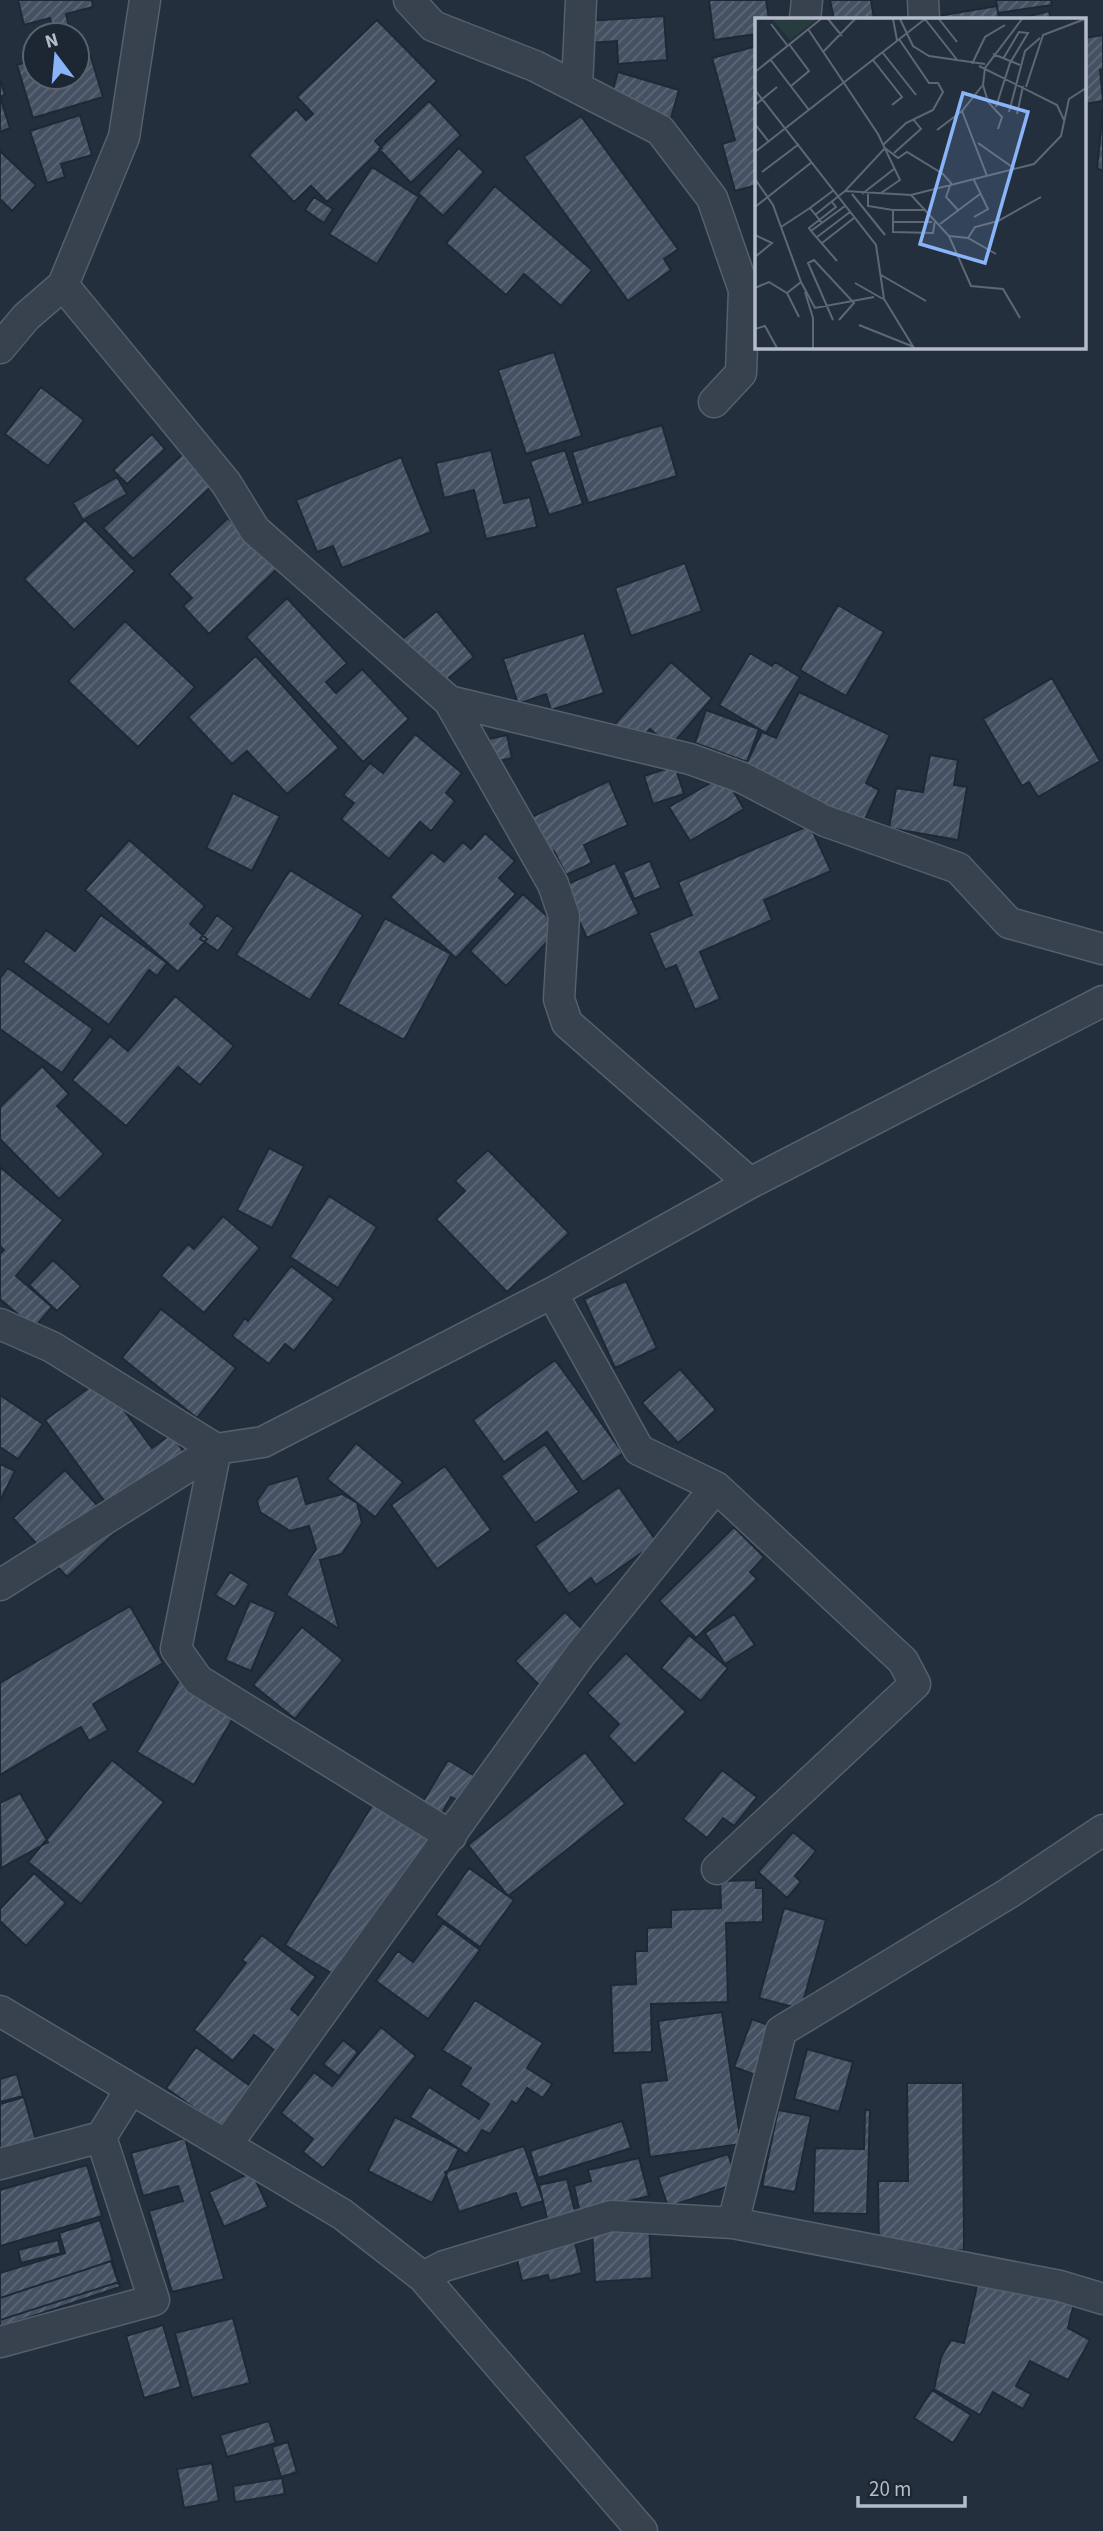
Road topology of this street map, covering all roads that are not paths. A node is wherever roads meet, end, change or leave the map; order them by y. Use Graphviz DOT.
graph roads {
  1 [pos="145,0"];
  2 [pos="410,0"];
  3 [pos="581,0"];
  4 [pos="807,0"];
  5 [pos="923,0"];
  6 [pos="805,18"];
  7 [pos="924,18"];
  8 [pos="577,87"];
  9 [pos="63,285"];
  10 [pos="0,348"];
  11 [pos="714,402"];
  12 [pos="449,701"];
  13 [pos="1103,949"];
  14 [pos="1103,1001"];
  15 [pos="750,1183"];
  16 [pos="552,1293"];
  17 [pos="0,1324"];
  18 [pos="216,1449"];
  19 [pos="716,1487"];
  20 [pos="0,1585"];
  21 [pos="1103,1830"];
  22 [pos="451,1836"];
  23 [pos="717,1869"];
  24 [pos="0,2011"];
  25 [pos="131,2089"];
  26 [pos="101,2137"];
  27 [pos="227,2144"];
  28 [pos="0,2164"];
  29 [pos="733,2223"];
  30 [pos="423,2277"];
  31 [pos="1103,2299"];
  32 [pos="0,2342"];
  33 [pos="642,2531"];
  1 -- 9 [label="street"];
  2 -- 8 [label="street"];
  3 -- 8 [label="street"];
  4 -- 6 [label="street"];
  5 -- 7 [label="street"];
  8 -- 11 [label="street"];
  9 -- 10 [label="street"];
  9 -- 12 [label="street"];
  12 -- 13 [label="street"];
  12 -- 15 [label="street"];
  14 -- 15 [label="street"];
  15 -- 16 [label="street"];
  16 -- 18 [label="street"];
  16 -- 19 [label="street"];
  17 -- 18 [label="street"];
  18 -- 20 [label="street"];
  18 -- 22 [label="street"];
  19 -- 22 [label="street"];
  19 -- 23 [label="street"];
  21 -- 29 [label="street"];
  22 -- 27 [label="street"];
  24 -- 25 [label="street"];
  25 -- 26 [label="street"];
  25 -- 27 [label="street"];
  26 -- 28 [label="street"];
  26 -- 32 [label="street"];
  27 -- 30 [label="street"];
  29 -- 30 [label="street"];
  29 -- 31 [label="street"];
  30 -- 33 [label="street"];
}
